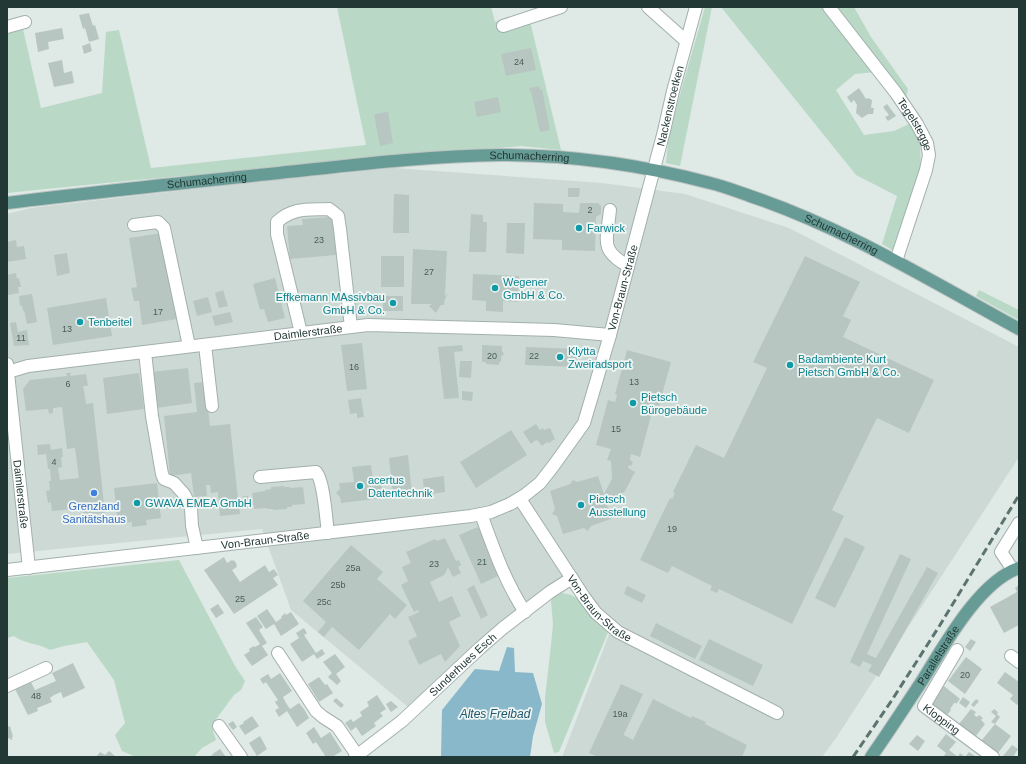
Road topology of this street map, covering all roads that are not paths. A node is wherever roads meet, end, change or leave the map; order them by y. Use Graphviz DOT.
graph roads {
  1 [pos="561,7"];
  2 [pos="648,7"];
  3 [pos="696,7"];
  4 [pos="829,7"];
  5 [pos="25,22"];
  6 [pos="503,26"];
  7 [pos="7,27"];
  8 [pos="686,41"];
  9 [pos="653,170"];
  10 [pos="7,203"];
  11 [pos="610,210"];
  12 [pos="134,225"];
  13 [pos="896,261"];
  14 [pos="628,266"];
  15 [pos="351,327"];
  16 [pos="1019,329"];
  17 [pos="301,333"];
  18 [pos="610,334"];
  19 [pos="205,345"];
  20 [pos="189,346"];
  21 [pos="145,352"];
  22 [pos="8,368"];
  23 [pos="212,406"];
  24 [pos="260,477"];
  25 [pos="520,498"];
  26 [pos="481,514"];
  27 [pos="1019,522"];
  28 [pos="328,533"];
  29 [pos="198,548"];
  30 [pos="29,568"];
  31 [pos="1016,569"];
  32 [pos="7,570"];
  33 [pos="572,578"];
  34 [pos="525,612"];
  35 [pos="957,650"];
  36 [pos="278,653"];
  37 [pos="46,668"];
  38 [pos="7,686"];
  39 [pos="777,713"];
  40 [pos="219,726"];
  41 [pos="356,756"];
  42 [pos="241,757"];
  43 [pos="871,757"];
  44 [pos="993,757"];
  1 -- 6 [label="street"];
  2 -- 8 [label="street"];
  3 -- 8 [label="street, Nackenstroetken"];
  4 -- 13 [label="street, Tegelstegge"];
  5 -- 7 [label="street"];
  8 -- 9 [label="street, Nackenstroetken"];
  9 -- 10 [label="main road, Schumacherring"];
  9 -- 13 [label="main road, Schumacherring"];
  9 -- 14 [label="street, Von-Braun-Straße"];
  11 -- 14 [label="street"];
  12 -- 20 [label="street"];
  13 -- 16 [label="main road, Schumacherring"];
  14 -- 18 [label="street, Von-Braun-Straße"];
  15 -- 17 [label="street, Daimlerstraße"];
  15 -- 17 [label="street"];
  15 -- 18 [label="street, Daimlerstraße"];
  17 -- 19 [label="street, Daimlerstraße"];
  18 -- 25 [label="street, Von-Braun-Straße"];
  19 -- 20 [label="street, Daimlerstraße"];
  19 -- 23 [label="street"];
  20 -- 21 [label="street, Daimlerstraße"];
  21 -- 22 [label="street, Daimlerstraße"];
  21 -- 29 [label="street"];
  22 -- 30 [label="street, Daimlerstraße"];
  24 -- 28 [label="street"];
  25 -- 26 [label="street, Von-Braun-Straße"];
  25 -- 33 [label="street, Von-Braun-Straße"];
  26 -- 28 [label="street, Von-Braun-Straße"];
  26 -- 34 [label="street"];
  27 -- 31 [label="street"];
  28 -- 29 [label="street, Von-Braun-Straße"];
  29 -- 30 [label="street, Von-Braun-Straße"];
  30 -- 32 [label="street, Von-Braun-Straße"];
  31 -- 43 [label="main road, Parallelstraße"];
  33 -- 34 [label="street, Sunderhues Esch"];
  33 -- 39 [label="street, Von-Braun-Straße"];
  34 -- 41 [label="street, Sunderhues Esch"];
  35 -- 44 [label="street, Klopping"];
  36 -- 41 [label="street, Sunderhues Esch"];
  37 -- 38 [label="street"];
  40 -- 42 [label="street"];
}
